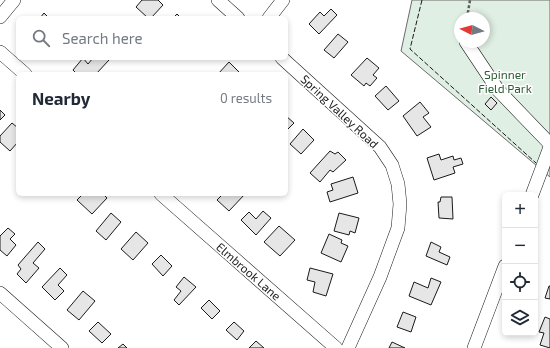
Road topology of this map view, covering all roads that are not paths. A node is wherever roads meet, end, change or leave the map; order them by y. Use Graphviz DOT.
graph roads {
  1 [pos="14,0"];
  2 [pos="218,0"];
  3 [pos="283,0"];
  4 [pos="236,16"];
  5 [pos="271,16"];
  6 [pos="0,17"];
  7 [pos="470,48"];
  8 [pos="0,52"];
  9 [pos="284,60"];
  10 [pos="23,72"];
  11 [pos="550,146"];
  12 [pos="533,192"];
  13 [pos="163,196"];
  14 [pos="502,274"];
  15 [pos="0,292"];
  16 [pos="62,348"];
  17 [pos="336,348"];
  18 [pos="348,348"];
  19 [pos="474,348"];
  1 -- 6 [label="street"];
  2 -- 4 [label="street"];
  3 -- 5 [label="street"];
  7 -- 11 [label="street"];
  8 -- 10 [label="street"];
  9 -- 18 [label="street, Spring Valley Road"];
  11 -- 12 [label="street"];
  13 -- 17 [label="street, Elmbrook Lane"];
  14 -- 19 [label="street"];
  15 -- 16 [label="street"];
}
